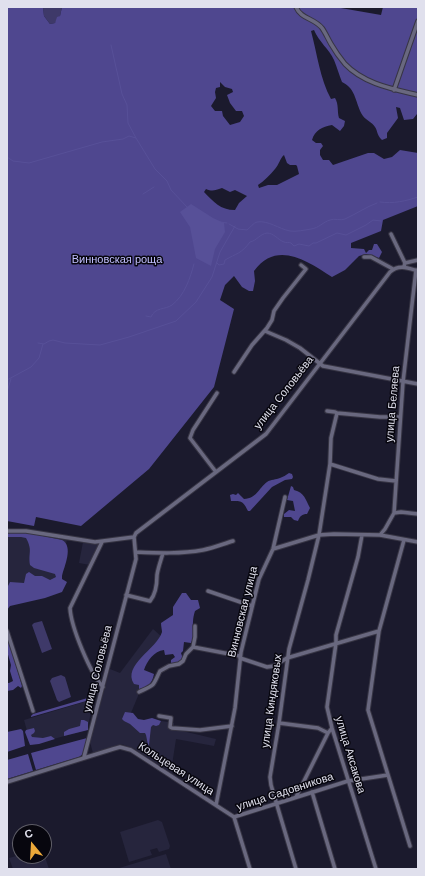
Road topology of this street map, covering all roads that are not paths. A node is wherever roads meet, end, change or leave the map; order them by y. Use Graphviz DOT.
graph roads {
  1 [pos="296,7"];
  2 [pos="418,21"];
  3 [pos="394,90"];
  4 [pos="418,95"];
  5 [pos="391,234"];
  6 [pos="364,257"];
  7 [pos="418,260"];
  8 [pos="301,265"];
  9 [pos="404,265"];
  10 [pos="393,269"];
  11 [pos="417,271"];
  12 [pos="265,331"];
  13 [pos="319,363"];
  14 [pos="234,372"];
  15 [pos="403,382"];
  16 [pos="418,384"];
  17 [pos="217,393"];
  18 [pos="327,411"];
  19 [pos="337,413"];
  20 [pos="400,417"];
  21 [pos="330,464"];
  22 [pos="216,472"];
  23 [pos="396,481"];
  24 [pos="285,497"];
  25 [pos="394,513"];
  26 [pos="418,514"];
  27 [pos="7,530"];
  28 [pos="319,535"];
  29 [pos="362,535"];
  30 [pos="380,535"];
  31 [pos="134,538"];
  32 [pos="404,540"];
  33 [pos="233,541"];
  34 [pos="102,542"];
  35 [pos="418,542"];
  36 [pos="272,549"];
  37 [pos="136,552"];
  38 [pos="163,553"];
  39 [pos="208,591"];
  40 [pos="126,595"];
  41 [pos="252,606"];
  42 [pos="195,626"];
  43 [pos="7,631"];
  44 [pos="379,631"];
  45 [pos="336,643"];
  46 [pos="193,647"];
  47 [pos="240,657"];
  48 [pos="287,658"];
  49 [pos="103,687"];
  50 [pos="139,692"];
  51 [pos="33,711"];
  52 [pos="159,716"];
  53 [pos="279,723"];
  54 [pos="232,726"];
  55 [pos="332,728"];
  56 [pos="328,733"];
  57 [pos="84,757"];
  58 [pos="388,774"];
  59 [pos="348,781"];
  60 [pos="7,782"];
  61 [pos="312,792"];
  62 [pos="296,797"];
  63 [pos="276,804"];
  64 [pos="216,806"];
  65 [pos="234,817"];
  66 [pos="410,846"];
  67 [pos="250,869"];
  68 [pos="296,869"];
  69 [pos="335,869"];
  70 [pos="376,869"];
  1 -- 3 [label="street"];
  2 -- 3 [label="street"];
  3 -- 4 [label="street"];
  5 -- 9 [label="street"];
  6 -- 10 [label="street"];
  7 -- 9 [label="street"];
  8 -- 12 [label="street"];
  9 -- 10 [label="street"];
  9 -- 11 [label="street"];
  10 -- 13 [label="street, улица Соловьёва"];
  11 -- 15 [label="street, улица Беляева"];
  12 -- 13 [label="street"];
  12 -- 14 [label="street"];
  13 -- 15 [label="street"];
  13 -- 22 [label="street, улица Соловьёва"];
  15 -- 16 [label="street"];
  15 -- 20 [label="street, улица Беляева"];
  17 -- 22 [label="street"];
  18 -- 19 [label="street"];
  19 -- 20 [label="street"];
  19 -- 21 [label="street, улица Киндяковых"];
  20 -- 23 [label="street, улица Беляева"];
  21 -- 23 [label="street"];
  21 -- 28 [label="street, улица Киндяковых"];
  22 -- 31 [label="street, улица Соловьёва"];
  23 -- 25 [label="street, улица Беляева"];
  24 -- 36 [label="street, Винновская улица"];
  25 -- 26 [label="street"];
  25 -- 30 [label="street, улица Беляева"];
  27 -- 34 [label="street"];
  28 -- 29 [label="street"];
  28 -- 36 [label="street"];
  28 -- 48 [label="street, улица Киндяковых"];
  29 -- 30 [label="street"];
  29 -- 45 [label="street"];
  30 -- 32 [label="street"];
  31 -- 34 [label="street"];
  31 -- 37 [label="street, улица Соловьёва"];
  32 -- 35 [label="street"];
  32 -- 44 [label="street"];
  33 -- 38 [label="street"];
  34 -- 49 [label="street"];
  36 -- 41 [label="street, Винновская улица"];
  37 -- 38 [label="street"];
  37 -- 40 [label="street, улица Соловьёва"];
  38 -- 40 [label="street"];
  39 -- 41 [label="street"];
  40 -- 49 [label="street, улица Соловьёва"];
  41 -- 47 [label="street, Винновская улица"];
  42 -- 46 [label="street"];
  43 -- 51 [label="street"];
  44 -- 45 [label="street"];
  44 -- 58 [label="street"];
  45 -- 48 [label="street"];
  45 -- 55 [label="street, улица Аксакова"];
  46 -- 47 [label="street"];
  46 -- 50 [label="street"];
  47 -- 48 [label="street"];
  47 -- 54 [label="street, Винновская улица"];
  48 -- 53 [label="street, улица Киндяковых"];
  49 -- 57 [label="street, улица Соловьёва"];
  52 -- 54 [label="street"];
  53 -- 56 [label="street"];
  53 -- 63 [label="street, улица Киндяковых"];
  54 -- 64 [label="street, Винновская улица"];
  55 -- 56 [label="street"];
  55 -- 59 [label="street, улица Аксакова"];
  56 -- 62 [label="street"];
  57 -- 60 [label="street, Кольцевая улица"];
  57 -- 64 [label="street, Кольцевая улица"];
  58 -- 59 [label="street, улица Садовникова"];
  58 -- 66 [label="street"];
  59 -- 61 [label="street, улица Садовникова"];
  59 -- 70 [label="street, улица Аксакова"];
  61 -- 62 [label="street, улица Садовникова"];
  61 -- 69 [label="street"];
  62 -- 63 [label="street, улица Садовникова"];
  63 -- 65 [label="street, улица Садовникова"];
  63 -- 68 [label="street, улица Киндяковых"];
  64 -- 65 [label="street, Кольцевая улица"];
  65 -- 67 [label="street"];
}
